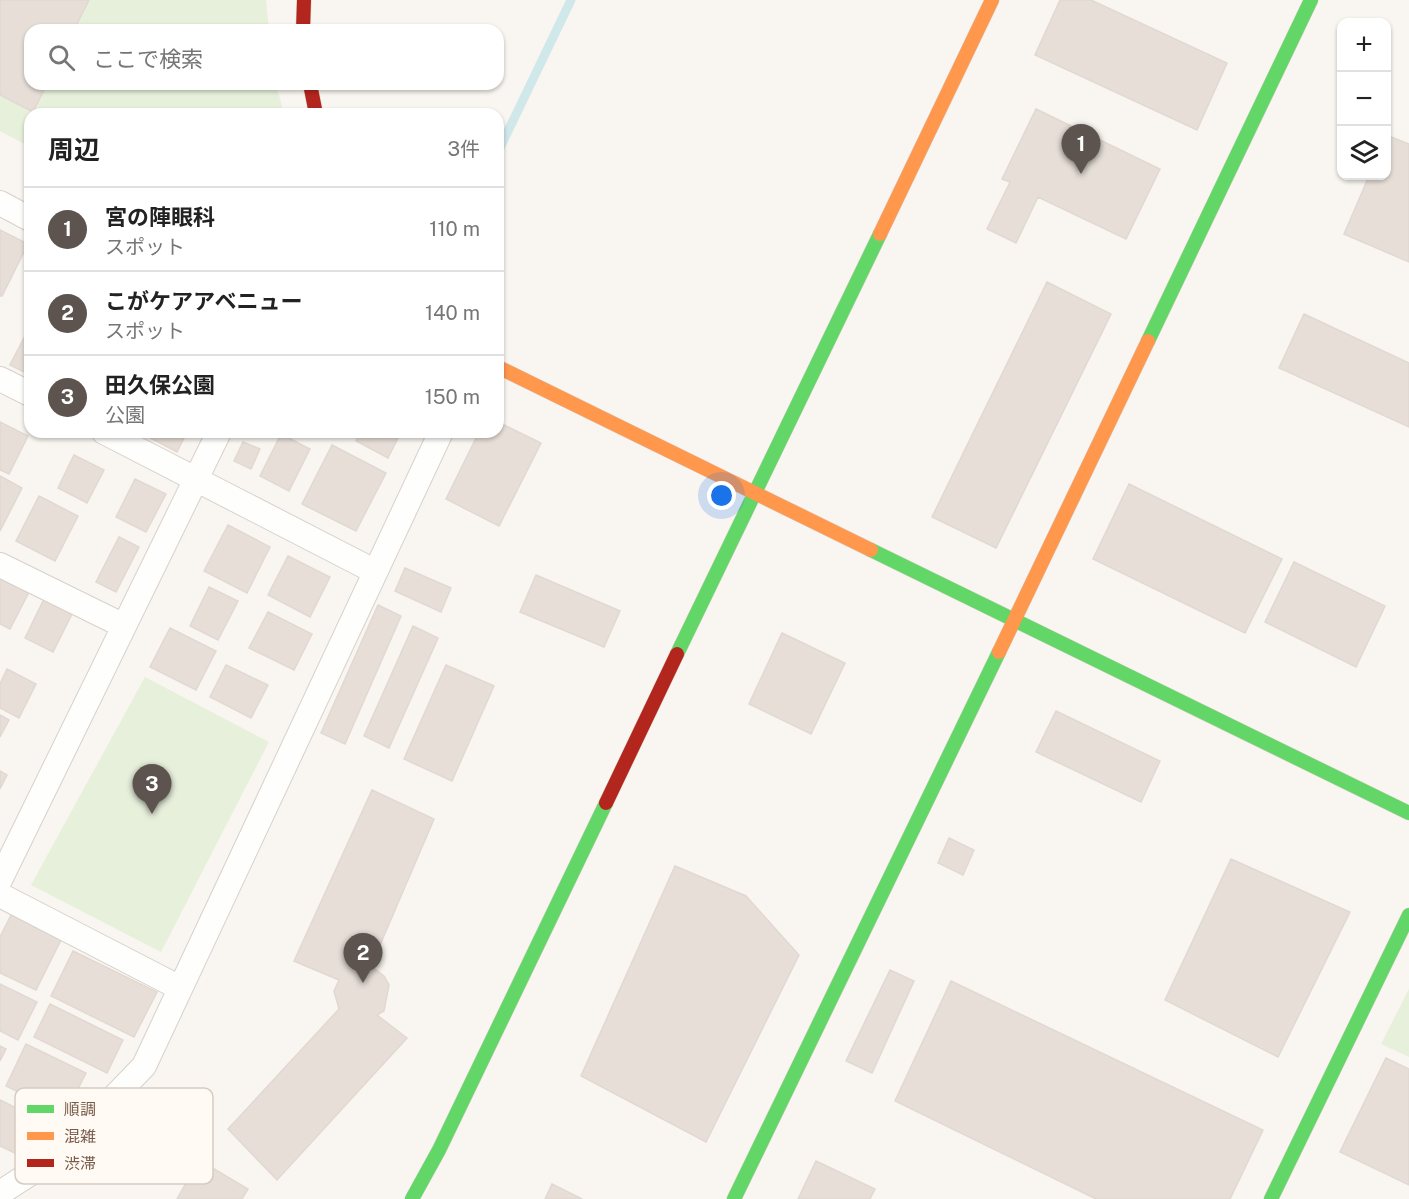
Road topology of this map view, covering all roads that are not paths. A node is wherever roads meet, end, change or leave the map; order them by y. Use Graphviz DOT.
graph roads {
  1 [pos="304,0"];
  2 [pos="992,0"];
  3 [pos="1311,0"];
  4 [pos="303,24"];
  5 [pos="311,90"];
  6 [pos="315,108"];
  7 [pos="0,203"];
  8 [pos="24,216"];
  9 [pos="504,371"];
  10 [pos="0,379"];
  11 [pos="24,391"];
  12 [pos="116,438"];
  13 [pos="216,438"];
  14 [pos="438,438"];
  15 [pos="196,480"];
  16 [pos="755,494"];
  17 [pos="0,566"];
  18 [pos="374,571"];
  19 [pos="1014,621"];
  20 [pos="124,626"];
  21 [pos="1409,813"];
  22 [pos="0,880"];
  23 [pos="0,895"];
  24 [pos="1409,915"];
  25 [pos="180,988"];
  26 [pos="123,1088"];
  27 [pos="15,1183"];
  28 [pos="0,1193"];
  29 [pos="412,1199"];
  30 [pos="734,1199"];
  31 [pos="1271,1199"];
  1 -- 4 [label="street"];
  2 -- 16 [label="street"];
  3 -- 19 [label="street"];
  5 -- 6 [label="street"];
  7 -- 8 [label="street"];
  9 -- 16 [label="street"];
  10 -- 11 [label="street"];
  12 -- 15 [label="street"];
  13 -- 15 [label="street"];
  14 -- 18 [label="street"];
  15 -- 18 [label="street"];
  15 -- 20 [label="street"];
  16 -- 19 [label="street"];
  16 -- 29 [label="street"];
  17 -- 20 [label="street"];
  18 -- 25 [label="street"];
  19 -- 21 [label="street"];
  19 -- 30 [label="street"];
  20 -- 22 [label="street"];
  23 -- 25 [label="street"];
  24 -- 31 [label="street"];
  25 -- 26 [label="street"];
  27 -- 28 [label="street"];
}
